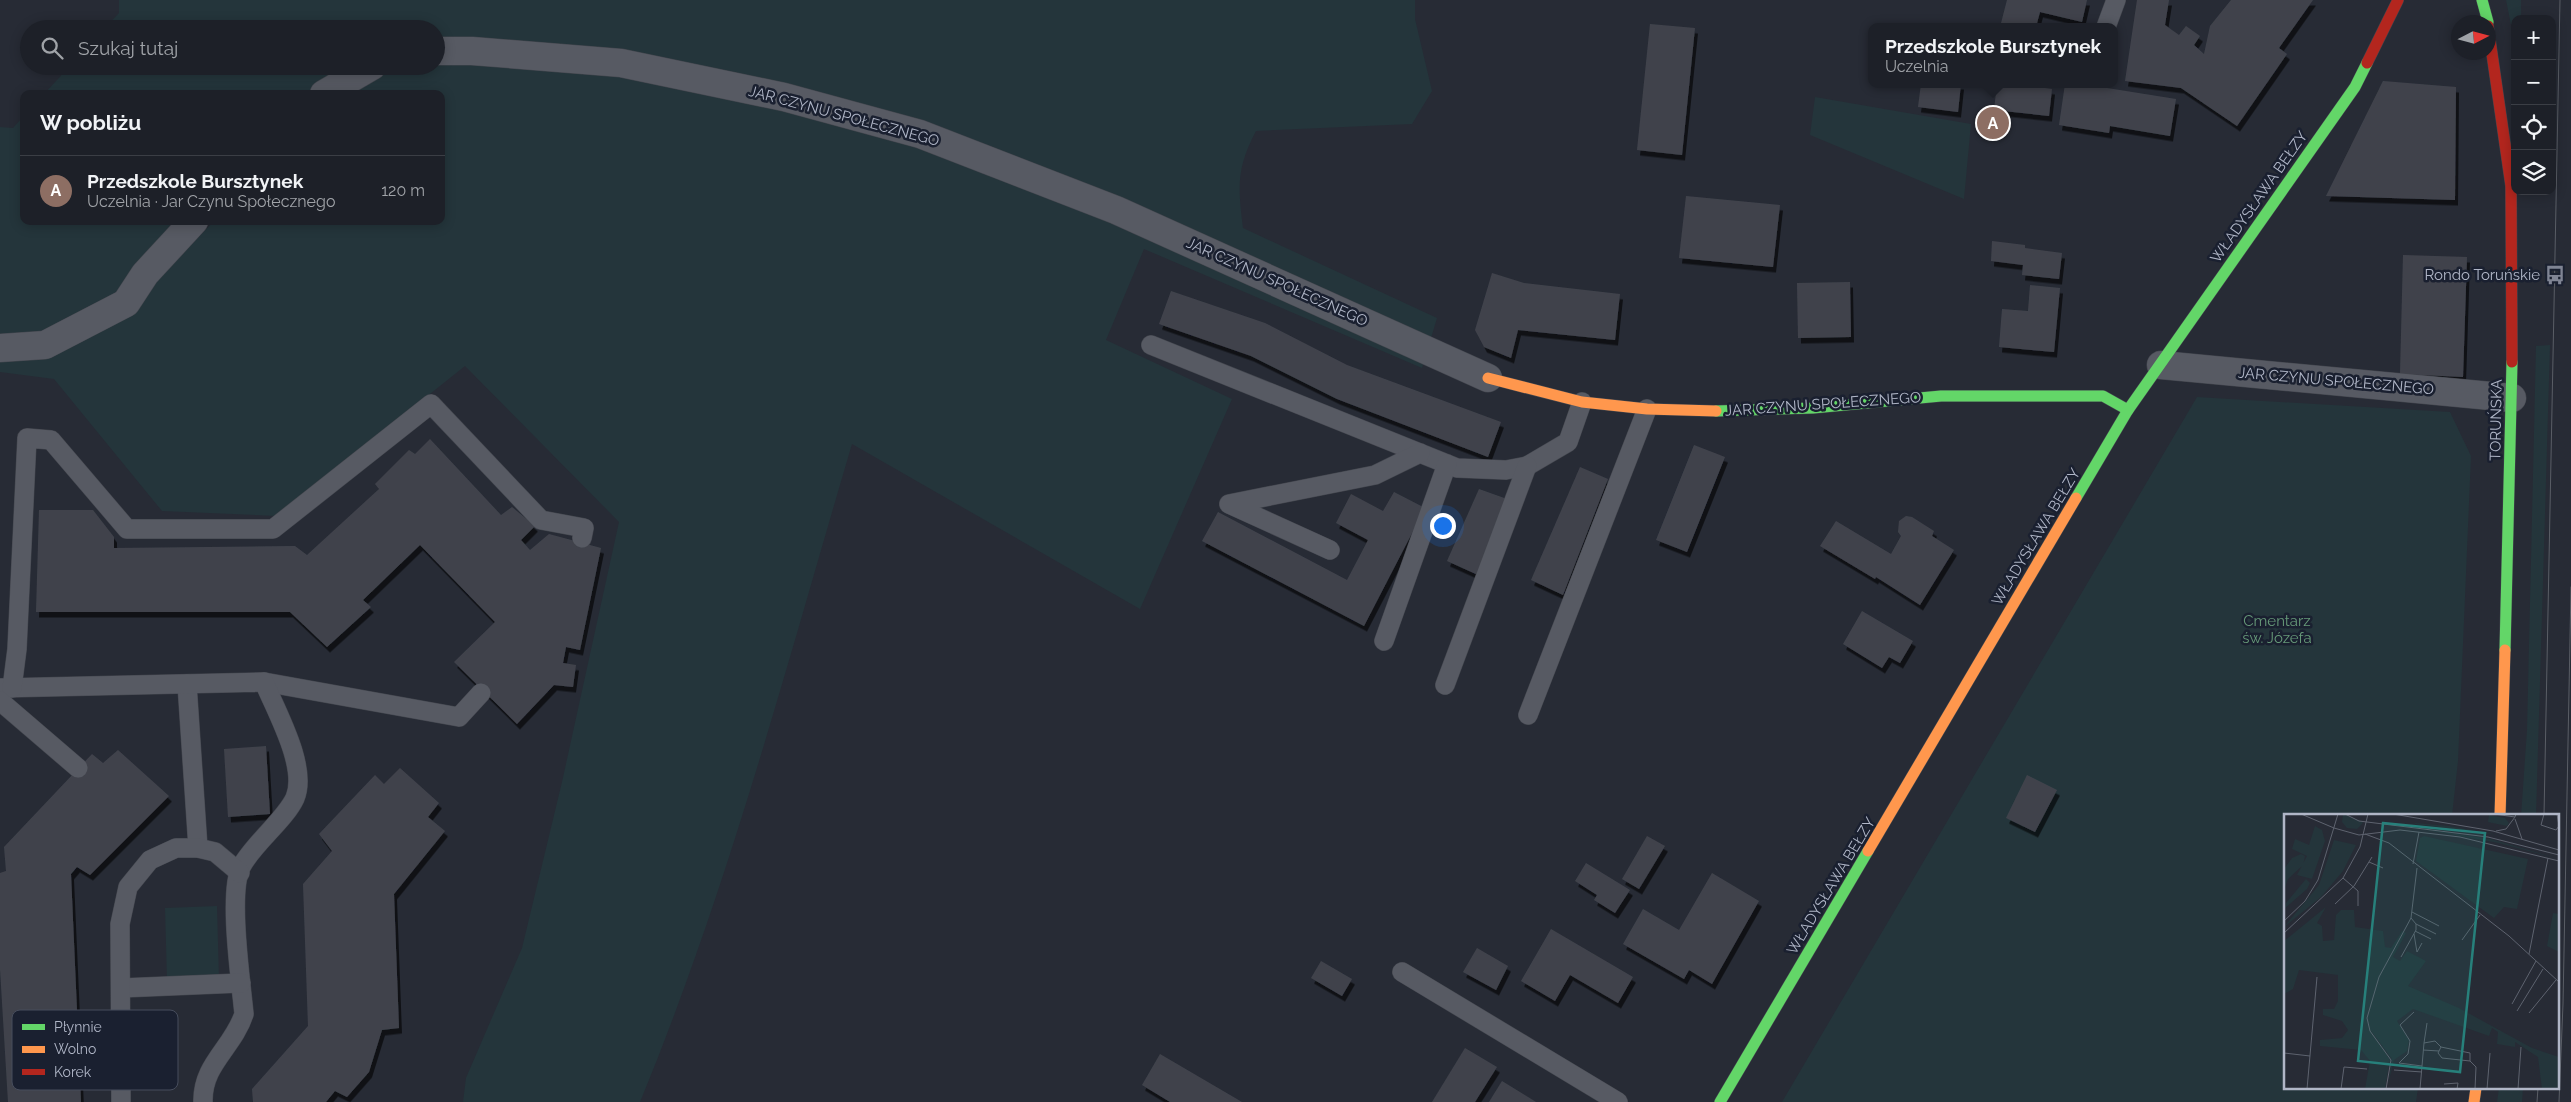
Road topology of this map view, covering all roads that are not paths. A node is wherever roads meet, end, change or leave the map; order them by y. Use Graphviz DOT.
graph roads {
  1 [pos="2116,0"];
  2 [pos="2398,0"];
  3 [pos="2482,0"];
  4 [pos="2486,15"];
  5 [pos="2107,23"];
  6 [pos="445,50"];
  7 [pos="2493,60"];
  8 [pos="357,75"];
  9 [pos="331,90"];
  10 [pos="190,225"];
  11 [pos="1151,345"];
  12 [pos="0,348"];
  13 [pos="2161,365"];
  14 [pos="1488,378"];
  15 [pos="2512,398"];
  16 [pos="1582,402"];
  17 [pos="1647,408"];
  18 [pos="2128,410"];
  19 [pos="1420,453"];
  20 [pos="1447,464"];
  21 [pos="1527,466"];
  22 [pos="582,538"];
  23 [pos="1330,550"];
  24 [pos="1384,641"];
  25 [pos="264,682"];
  26 [pos="187,684"];
  27 [pos="1445,685"];
  28 [pos="4,692"];
  29 [pos="481,693"];
  30 [pos="1528,715"];
  31 [pos="78,768"];
  32 [pos="2500,814"];
  33 [pos="198,848"];
  34 [pos="240,873"];
  35 [pos="1402,972"];
  36 [pos="241,983"];
  37 [pos="121,988"];
  38 [pos="121,1010"];
  39 [pos="203,1102"];
  40 [pos="1618,1102"];
  41 [pos="1720,1102"];
  1 -- 5 [label="lane"];
  2 -- 13 [label="street, WŁADYSŁAWA BEŁZY"];
  3 -- 4 [label="street, TORUŃSKA"];
  6 -- 14 [label="street, JAR CZYNU SPOŁECZNEGO"];
  7 -- 15 [label="street, TORUŃSKA"];
  8 -- 9 [label="street"];
  10 -- 12 [label="street"];
  11 -- 19 [label="lane"];
  13 -- 15 [label="street, JAR CZYNU SPOŁECZNEGO"];
  13 -- 18 [label="street, WŁADYSŁAWA BEŁZY"];
  14 -- 16 [label="street, JAR CZYNU SPOŁECZNEGO"];
  15 -- 32 [label="street, TORUŃSKA"];
  16 -- 17 [label="street, JAR CZYNU SPOŁECZNEGO"];
  16 -- 21 [label="lane"];
  17 -- 18 [label="street, JAR CZYNU SPOŁECZNEGO"];
  17 -- 30 [label="lane"];
  18 -- 41 [label="street, WŁADYSŁAWA BEŁZY"];
  19 -- 20 [label="lane"];
  19 -- 23 [label="lane"];
  20 -- 21 [label="lane"];
  20 -- 24 [label="lane"];
  21 -- 27 [label="lane"];
  22 -- 28 [label="lane"];
  25 -- 26 [label="lane"];
  25 -- 29 [label="lane"];
  25 -- 34 [label="lane"];
  26 -- 28 [label="lane"];
  26 -- 33 [label="lane"];
  28 -- 31 [label="lane"];
  33 -- 34 [label="lane"];
  33 -- 37 [label="lane"];
  34 -- 36 [label="lane"];
  35 -- 40 [label="lane"];
  36 -- 37 [label="lane"];
  36 -- 39 [label="lane"];
  37 -- 38 [label="lane"];
}
